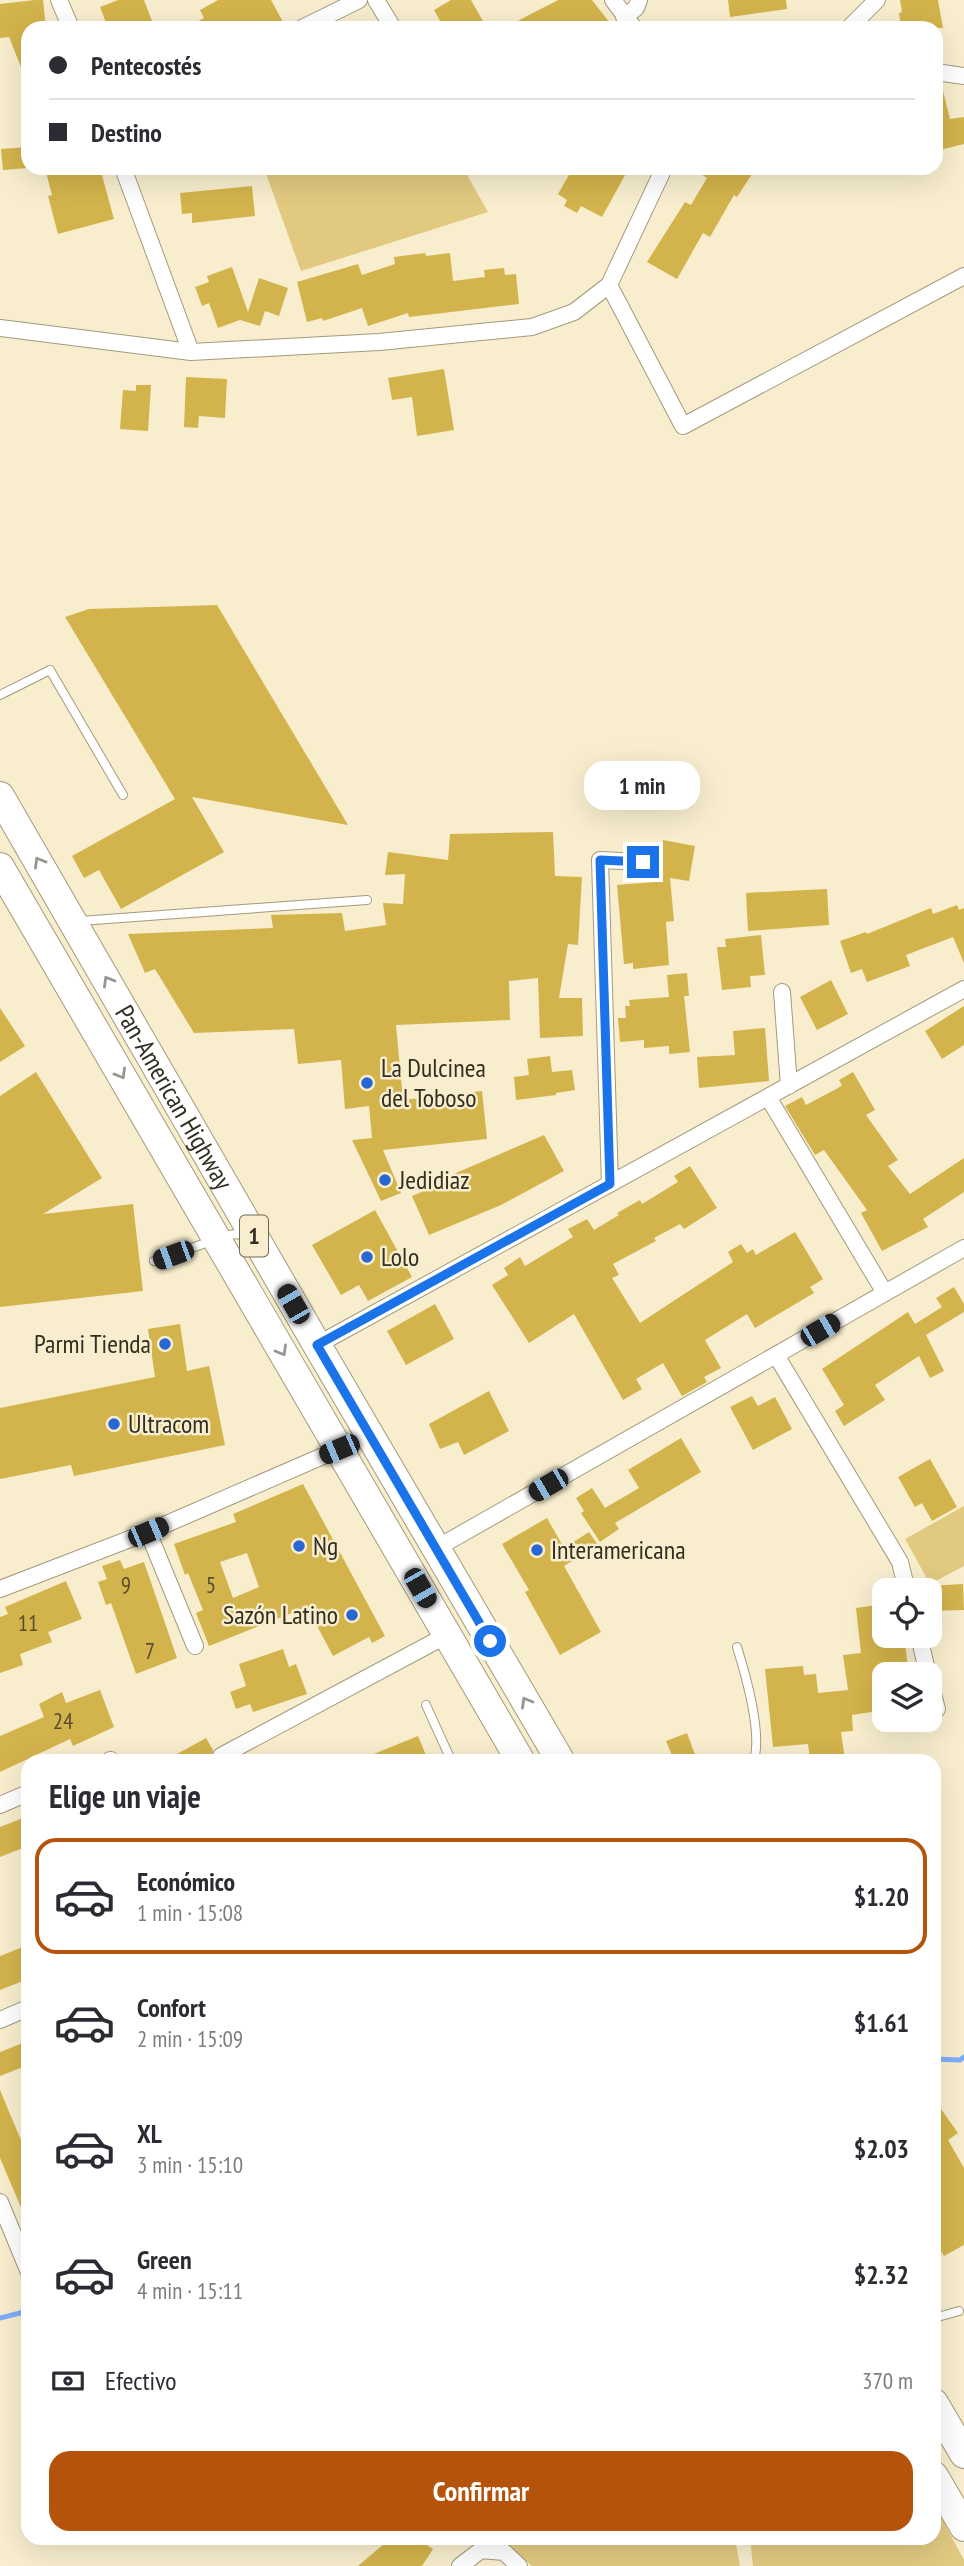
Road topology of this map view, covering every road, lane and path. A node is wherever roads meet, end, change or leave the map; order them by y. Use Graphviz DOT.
graph roads {
  1 [pos="59,0"];
  2 [pos="359,0"];
  3 [pos="376,0"];
  4 [pos="613,0"];
  5 [pos="639,0"];
  6 [pos="877,0"];
  7 [pos="68,21"];
  8 [pos="316,21"];
  9 [pos="389,21"];
  10 [pos="628,21"];
  11 [pos="630,21"];
  12 [pos="856,21"];
  13 [pos="943,73"];
  14 [pos="964,76"];
  15 [pos="126,175"];
  16 [pos="661,175"];
  17 [pos="964,276"];
  18 [pos="608,285"];
  19 [pos="0,328"];
  20 [pos="191,352"];
  21 [pos="0,695"];
  22 [pos="123,795"];
  23 [pos="0,796"];
  24 [pos="643,862"];
  25 [pos="0,867"];
  26 [pos="367,900"];
  27 [pos="58,930"];
  28 [pos="964,989"];
  29 [pos="782,992"];
  30 [pos="789,1086"];
  31 [pos="768,1097"];
  32 [pos="610,1184"];
  33 [pos="217,1239"];
  34 [pos="257,1242"];
  35 [pos="964,1248"];
  36 [pos="154,1261"];
  37 [pos="885,1293"];
  38 [pos="317,1345"];
  39 [pos="776,1355"];
  40 [pos="346,1461"];
  41 [pos="148,1532"];
  42 [pos="435,1549"];
  43 [pos="904,1578"];
  44 [pos="0,1589"];
  45 [pos="447,1635"];
  46 [pos="195,1646"];
  47 [pos="737,1647"];
  48 [pos="426,1705"];
  49 [pos="500,1724"];
  50 [pos="225,1754"];
  51 [pos="448,1754"];
  52 [pos="517,1754"];
  53 [pos="556,1754"];
  54 [pos="756,1754"];
  55 [pos="21,1796"];
  56 [pos="0,1805"];
  57 [pos="21,2011"];
  58 [pos="0,2020"];
  59 [pos="0,2203"];
  60 [pos="21,2253"];
  61 [pos="959,2311"];
  62 [pos="941,2316"];
  63 [pos="941,2415"];
  64 [pos="964,2454"];
  65 [pos="941,2488"];
  66 [pos="964,2527"];
  67 [pos="477,2545"];
  68 [pos="481,2545"];
  69 [pos="460,2566"];
  70 [pos="519,2566"];
  1 -- 7 [label="street"];
  2 -- 8 [label="street"];
  3 -- 9 [label="street"];
  4 -- 10 [label="street"];
  5 -- 11 [label="street"];
  6 -- 12 [label="street"];
  13 -- 14 [label="street"];
  15 -- 20 [label="street"];
  16 -- 18 [label="street"];
  17 -- 18 [label="street"];
  18 -- 20 [label="street"];
  19 -- 20 [label="street"];
  21 -- 22 [label="lane"];
  27 -- 23 [label="highway, Pan-American Highway / 1, one-way"];
  24 -- 32 [label="street"];
  25 -- 27 [label="highway, Pan-American Highway / 1"];
  26 -- 27 [label="lane"];
  27 -- 33 [label="highway, Pan-American Highway / 1, one-way"];
  34 -- 27 [label="highway, Pan-American Highway / 1, one-way"];
  28 -- 30 [label="street"];
  29 -- 30 [label="street"];
  30 -- 31 [label="street"];
  31 -- 32 [label="street"];
  31 -- 37 [label="street"];
  32 -- 38 [label="street"];
  33 -- 34 [label="lane"];
  33 -- 36 [label="lane"];
  33 -- 40 [label="highway, Pan-American Highway / 1, one-way"];
  34 -- 38 [label="highway, Pan-American Highway / 1"];
  35 -- 37 [label="street"];
  37 -- 39 [label="street"];
  38 -- 42 [label="highway, Pan-American Highway / 1"];
  39 -- 42 [label="street"];
  39 -- 43 [label="street"];
  40 -- 41 [label="street"];
  40 -- 42 [label="highway"];
  40 -- 45 [label="highway, Pan-American Highway / 1"];
  41 -- 44 [label="street"];
  41 -- 46 [label="street"];
  42 -- 49 [label="highway"];
  53 -- 42 [label="highway, Pan-American Highway / 1, one-way"];
  45 -- 49 [label="highway, Pan-American Highway / 1"];
  45 -- 50 [label="street"];
  47 -- 54 [label="lane"];
  48 -- 51 [label="lane"];
  49 -- 52 [label="highway, Pan-American Highway / 1"];
  55 -- 56 [label="street"];
  57 -- 58 [label="street"];
  59 -- 60 [label="street"];
  61 -- 62 [label="lane"];
  63 -- 64 [label="highway"];
  65 -- 66 [label="highway"];
  67 -- 69 [label="street"];
  68 -- 70 [label="street"];
}
